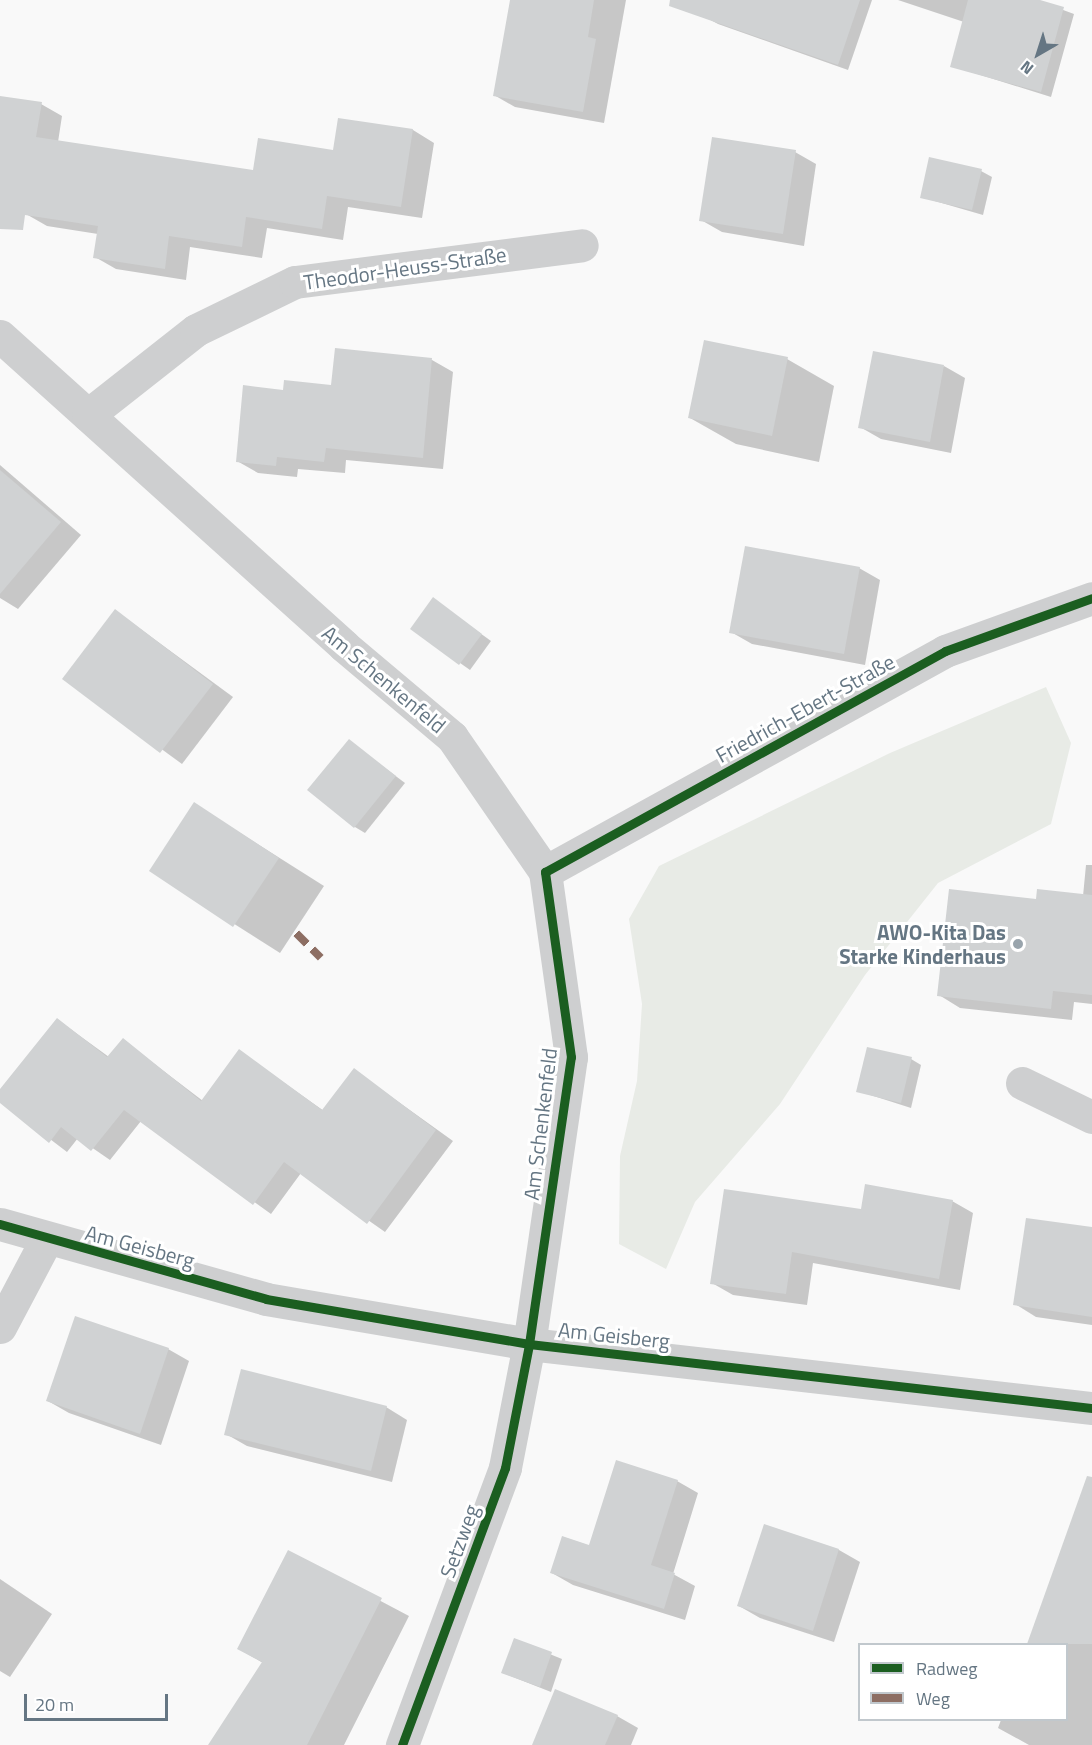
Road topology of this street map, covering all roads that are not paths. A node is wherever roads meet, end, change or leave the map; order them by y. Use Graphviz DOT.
graph roads {
  1 [pos="582,245"];
  2 [pos="0,336"];
  3 [pos="88,415"];
  4 [pos="1092,598"];
  5 [pos="545,872"];
  6 [pos="1022,1083"];
  7 [pos="1092,1117"];
  8 [pos="0,1224"];
  9 [pos="46,1240"];
  10 [pos="0,1327"];
  11 [pos="529,1344"];
  12 [pos="1092,1408"];
  13 [pos="402,1745"];
  1 -- 3 [label="street, Theodor-Heuss-Straße"];
  2 -- 3 [label="street, Am Schenkenfeld"];
  3 -- 5 [label="street, Am Schenkenfeld"];
  4 -- 5 [label="street, Friedrich-Ebert-Straße"];
  5 -- 11 [label="street, Am Schenkenfeld"];
  6 -- 7 [label="street"];
  8 -- 9 [label="street, Am Geisberg"];
  9 -- 10 [label="street"];
  9 -- 11 [label="street, Am Geisberg"];
  11 -- 12 [label="street, Am Geisberg"];
  11 -- 13 [label="street, Setzweg"];
}
